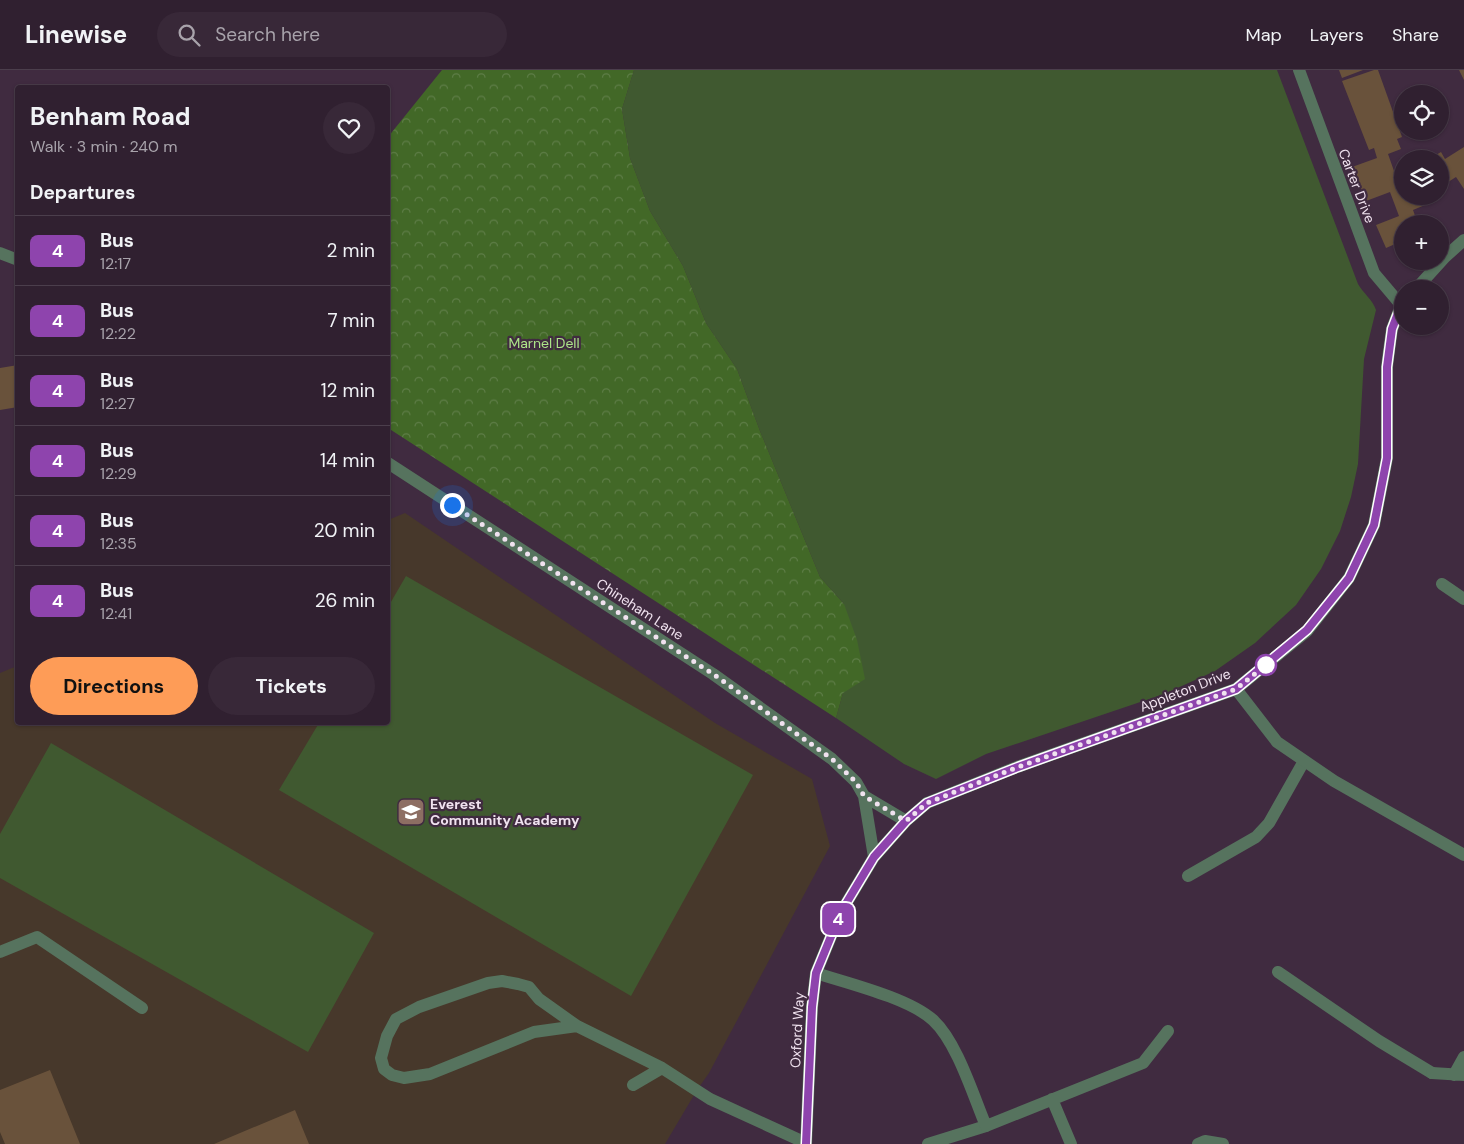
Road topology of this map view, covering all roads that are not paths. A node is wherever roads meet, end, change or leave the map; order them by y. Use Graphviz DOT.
graph roads {
  1 [pos="1299,70"];
  2 [pos="1464,240"];
  3 [pos="0,253"];
  4 [pos="15,259"];
  5 [pos="1424,280"];
  6 [pos="1394,295"];
  7 [pos="1394,324"];
  8 [pos="390,464"];
  9 [pos="1442,584"];
  10 [pos="1464,599"];
  11 [pos="1236,689"];
  12 [pos="1304,761"];
  13 [pos="864,796"];
  14 [pos="927,803"];
  15 [pos="906,821"];
  16 [pos="1464,855"];
  17 [pos="874,857"];
  18 [pos="1188,876"];
  19 [pos="0,952"];
  20 [pos="1278,972"];
  21 [pos="816,973"];
  22 [pos="142,1008"];
  23 [pos="577,1026"];
  24 [pos="1168,1031"];
  25 [pos="1464,1057"];
  26 [pos="662,1068"];
  27 [pos="1459,1075"];
  28 [pos="633,1085"];
  29 [pos="1052,1099"];
  30 [pos="986,1126"];
  31 [pos="806,1144"];
  32 [pos="928,1144"];
  33 [pos="1071,1144"];
  34 [pos="1198,1144"];
  35 [pos="1223,1144"];
  1 -- 6 [label="street, Carter Drive"];
  2 -- 5 [label="street"];
  3 -- 4 [label="street"];
  7 -- 11 [label="street, Appleton Drive"];
  8 -- 13 [label="street, Chineham Lane"];
  9 -- 10 [label="street"];
  11 -- 12 [label="street"];
  11 -- 14 [label="street, Appleton Drive"];
  12 -- 16 [label="street"];
  12 -- 18 [label="street"];
  13 -- 15 [label="street, Chineham Lane"];
  13 -- 17 [label="street, Chineham Lane"];
  14 -- 15 [label="street, Oxford Way"];
  15 -- 17 [label="street, Oxford Way"];
  17 -- 21 [label="street, Oxford Way"];
  19 -- 22 [label="street"];
  20 -- 27 [label="street"];
  21 -- 30 [label="street"];
  21 -- 31 [label="street, Oxford Way"];
  23 -- 23 [label="street"];
  23 -- 26 [label="street"];
  24 -- 29 [label="street"];
  25 -- 27 [label="street"];
  26 -- 28 [label="street"];
  26 -- 31 [label="street"];
  29 -- 30 [label="street"];
  29 -- 33 [label="street"];
  30 -- 32 [label="street"];
  34 -- 35 [label="street"];
}
